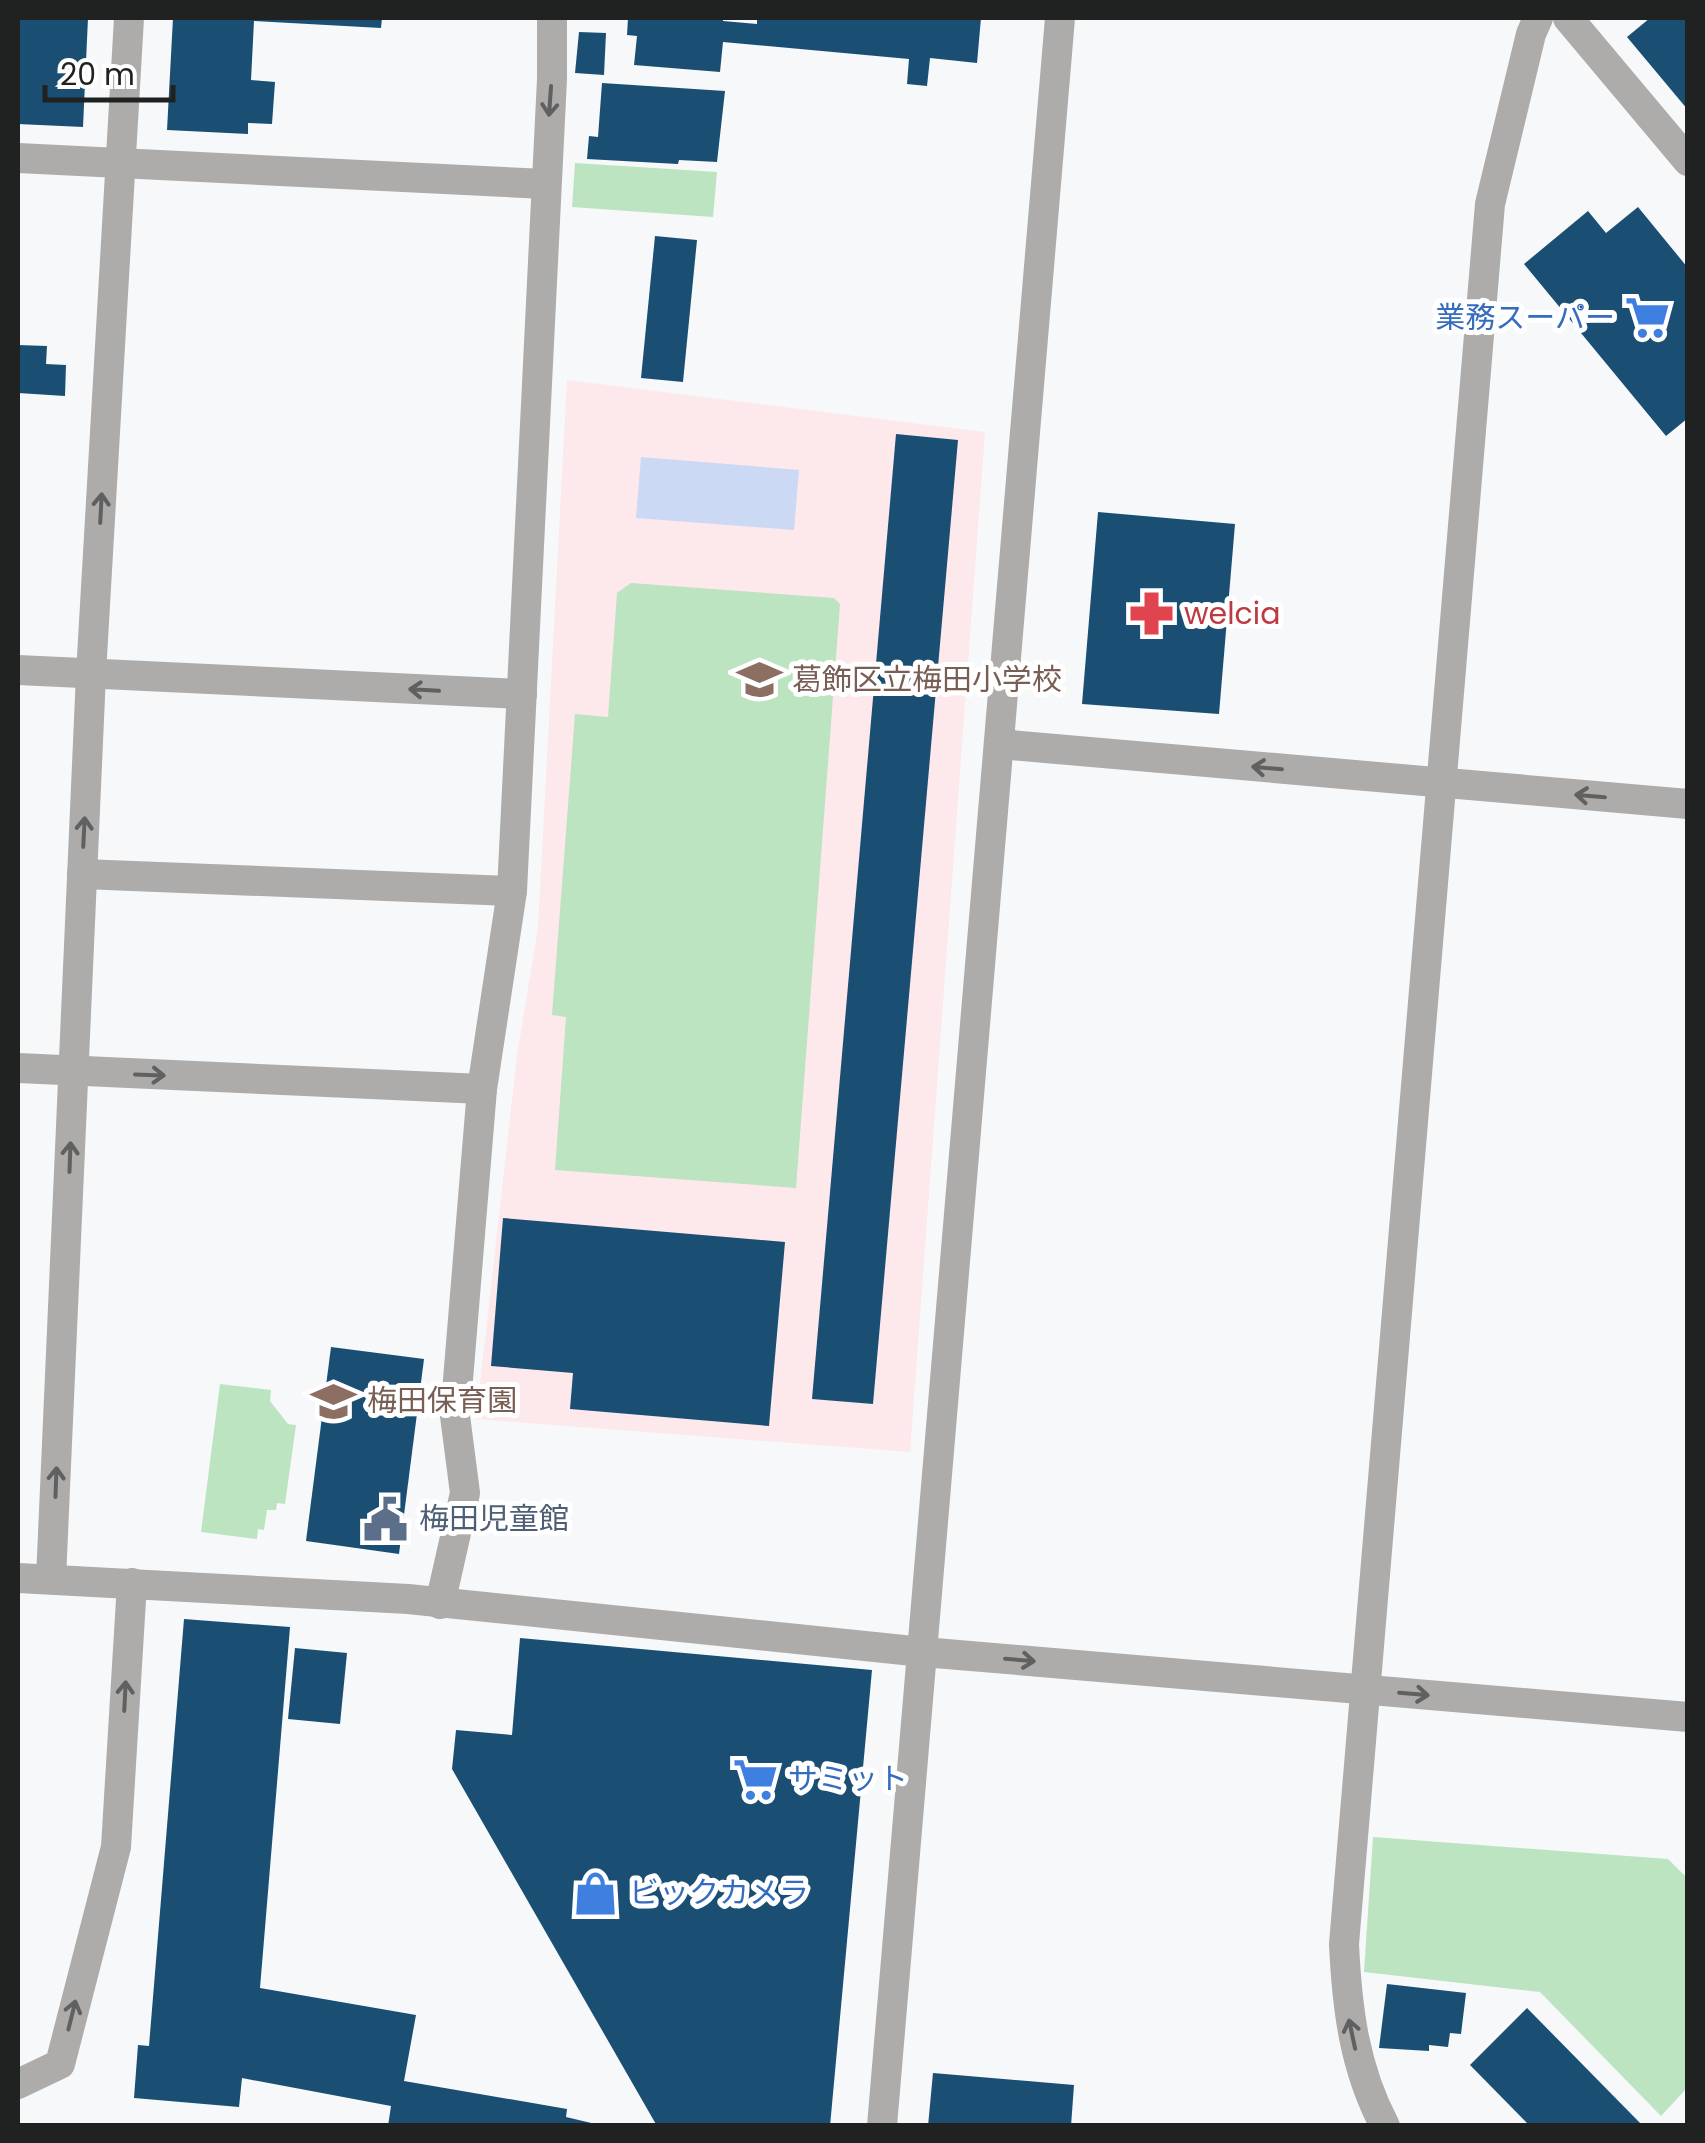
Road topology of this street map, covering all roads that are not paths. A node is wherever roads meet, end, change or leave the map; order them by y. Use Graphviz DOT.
graph roads {
  1 [pos="128,18"];
  2 [pos="552,18"];
  3 [pos="1060,18"];
  4 [pos="1538,18"];
  5 [pos="1568,18"];
  6 [pos="18,158"];
  7 [pos="1688,161"];
  8 [pos="121,163"];
  9 [pos="545,184"];
  10 [pos="18,670"];
  11 [pos="91,674"];
  12 [pos="522,694"];
  13 [pos="999,744"];
  14 [pos="1440,783"];
  15 [pos="1688,804"];
  16 [pos="82,874"];
  17 [pos="512,890"];
  18 [pos="18,1068"];
  19 [pos="73,1072"];
  20 [pos="482,1089"];
  21 [pos="18,1578"];
  22 [pos="52,1579"];
  23 [pos="132,1583"];
  24 [pos="440,1604"];
  25 [pos="923,1652"];
  26 [pos="1365,1689"];
  27 [pos="1688,1717"];
  28 [pos="18,2084"];
  29 [pos="882,2126"];
  30 [pos="1384,2126"];
  1 -- 8 [label="street"];
  2 -- 9 [label="street, one-way"];
  3 -- 13 [label="street"];
  4 -- 14 [label="street"];
  5 -- 7 [label="street"];
  6 -- 8 [label="street"];
  8 -- 9 [label="street"];
  11 -- 8 [label="street, one-way"];
  9 -- 12 [label="street"];
  10 -- 11 [label="street"];
  12 -- 11 [label="street, one-way"];
  16 -- 11 [label="street, one-way"];
  12 -- 17 [label="street"];
  14 -- 13 [label="street, one-way"];
  13 -- 25 [label="street"];
  15 -- 14 [label="street, one-way"];
  14 -- 26 [label="street"];
  16 -- 17 [label="street"];
  16 -- 19 [label="street"];
  17 -- 20 [label="street"];
  18 -- 19 [label="street"];
  19 -- 20 [label="street, one-way"];
  22 -- 19 [label="street, one-way"];
  20 -- 24 [label="street"];
  21 -- 22 [label="street"];
  22 -- 23 [label="street"];
  23 -- 24 [label="street"];
  28 -- 23 [label="street, one-way"];
  24 -- 25 [label="street"];
  25 -- 26 [label="street, one-way"];
  25 -- 29 [label="street"];
  26 -- 27 [label="street, one-way"];
  30 -- 26 [label="street, one-way"];
}
